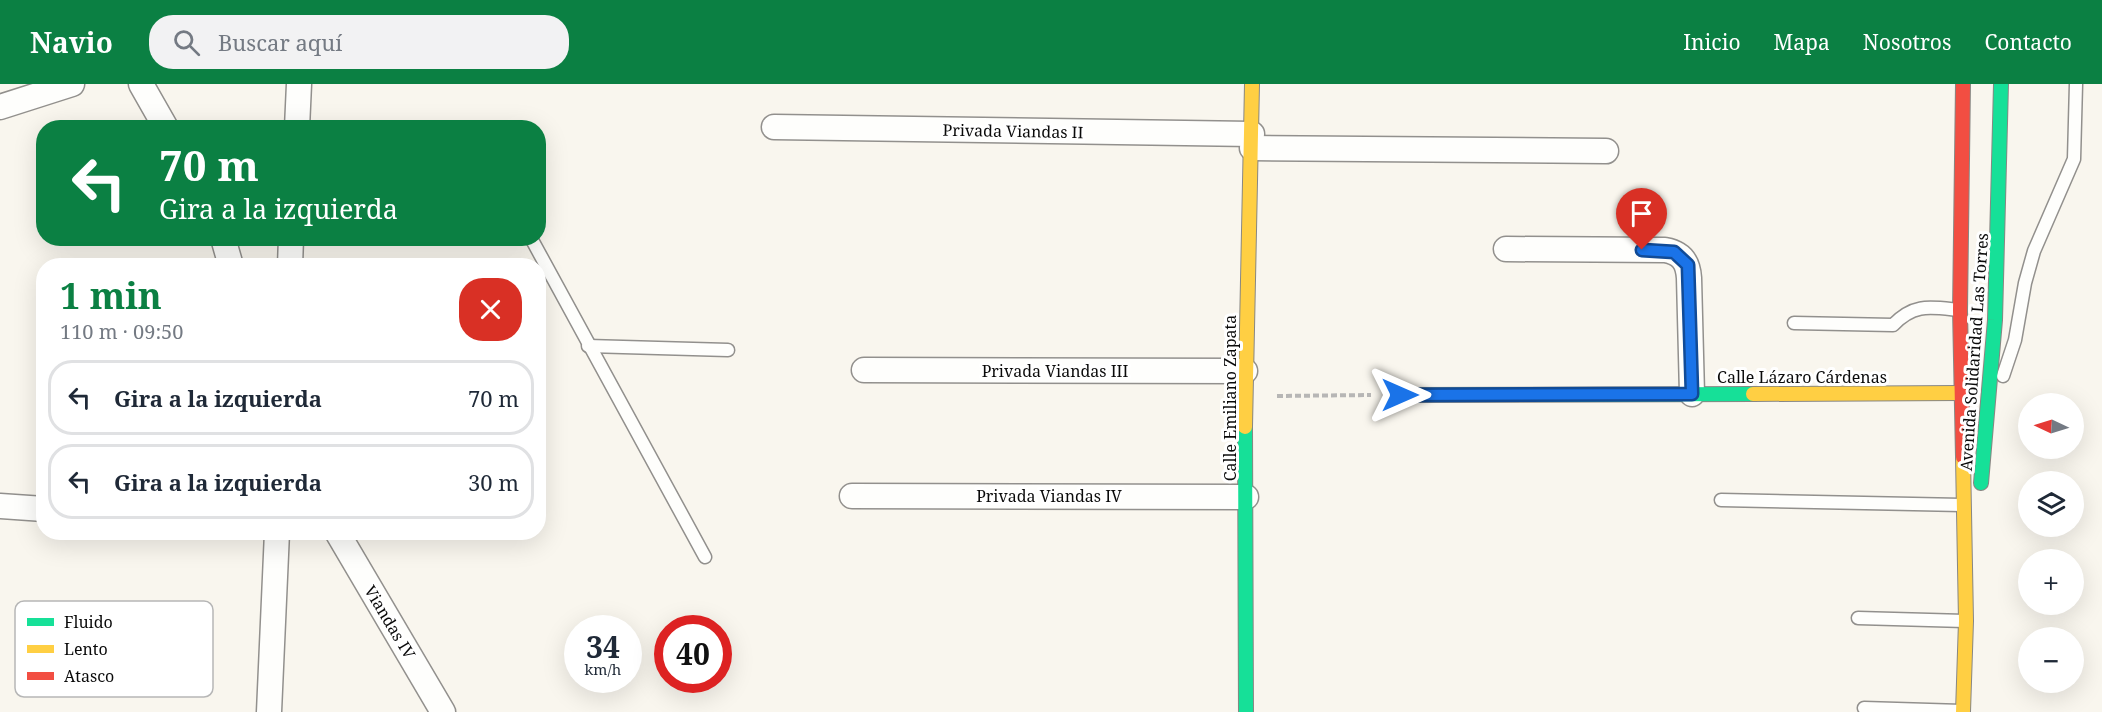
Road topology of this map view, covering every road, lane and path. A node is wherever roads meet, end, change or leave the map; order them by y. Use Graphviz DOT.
graph roads {
  1 [pos="72,84"];
  2 [pos="141,84"];
  3 [pos="299,84"];
  4 [pos="1252,84"];
  5 [pos="1963,84"];
  6 [pos="2001,84"];
  7 [pos="2076,84"];
  8 [pos="0,107"];
  9 [pos="161,120"];
  10 [pos="297,120"];
  11 [pos="774,127"];
  12 [pos="1252,141"];
  13 [pos="1606,151"];
  14 [pos="1506,249"];
  15 [pos="546,266"];
  16 [pos="1960,310"];
  17 [pos="1794,323"];
  18 [pos="588,346"];
  19 [pos="728,350"];
  20 [pos="864,370"];
  21 [pos="1245,371"];
  22 [pos="1961,393"];
  23 [pos="1692,394"];
  24 [pos="1400,395"];
  25 [pos="1246,397"];
  26 [pos="1987,425"];
  27 [pos="852,495"];
  28 [pos="1246,497"];
  29 [pos="1721,500"];
  30 [pos="1963,505"];
  31 [pos="0,506"];
  32 [pos="36,508"];
  33 [pos="277,540"];
  34 [pos="342,540"];
  35 [pos="705,557"];
  36 [pos="1858,618"];
  37 [pos="1966,621"];
  38 [pos="1864,708"];
  39 [pos="269,712"];
  40 [pos="443,712"];
  41 [pos="1245,712"];
  42 [pos="1963,712"];
  1 -- 8 [label="street"];
  2 -- 9 [label="street"];
  3 -- 10 [label="street"];
  4 -- 12 [label="street, Calle Emiliano Zapata"];
  5 -- 16 [label="street, Avenida Solidaridad Las Torres"];
  6 -- 26 [label="street, Avenida Solidaridad Las Torres"];
  7 -- 26 [label="lane"];
  11 -- 12 [label="street, Privada Viandas II"];
  12 -- 13 [label="street, Privada Viandas II"];
  12 -- 21 [label="street, Calle Emiliano Zapata"];
  14 -- 23 [label="street"];
  15 -- 18 [label="lane"];
  16 -- 17 [label="lane"];
  16 -- 22 [label="street, Avenida Solidaridad Las Torres"];
  18 -- 19 [label="lane"];
  18 -- 35 [label="lane"];
  20 -- 21 [label="street, Privada Viandas III"];
  21 -- 25 [label="street, Calle Emiliano Zapata"];
  22 -- 23 [label="street, Calle Lázaro Cárdenas"];
  22 -- 30 [label="street, Avenida Solidaridad Las Torres"];
  23 -- 24 [label="street, Calle Lázaro Cárdenas"];
  24 -- 25 [label="path"];
  25 -- 28 [label="street, Calle Emiliano Zapata"];
  26 -- 37 [label="street, Avenida Solidaridad Las Torres"];
  27 -- 28 [label="street, Privada Viandas IV"];
  28 -- 41 [label="street, Calle Emiliano Zapata"];
  29 -- 30 [label="lane"];
  30 -- 37 [label="street, Avenida Solidaridad Las Torres"];
  31 -- 32 [label="street"];
  33 -- 39 [label="street"];
  34 -- 40 [label="street, Viandas IV"];
  36 -- 37 [label="lane"];
  37 -- 42 [label="street, Avenida Solidaridad Las Torres"];
  38 -- 42 [label="lane"];
}
